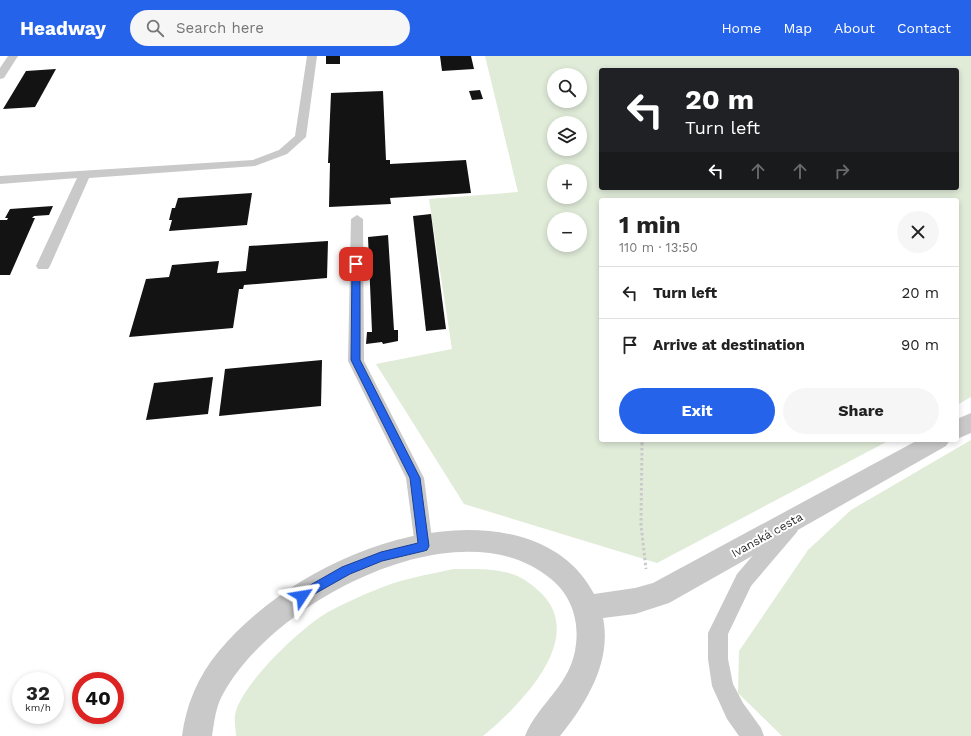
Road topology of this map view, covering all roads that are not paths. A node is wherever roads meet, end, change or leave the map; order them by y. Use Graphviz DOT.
graph roads {
  1 [pos="22,56"];
  2 [pos="312,56"];
  3 [pos="12,58"];
  4 [pos="0,76"];
  5 [pos="86,174"];
  6 [pos="0,180"];
  7 [pos="357,219"];
  8 [pos="43,266"];
  9 [pos="971,422"];
  10 [pos="959,429"];
  11 [pos="934,442"];
  12 [pos="796,518"];
  13 [pos="424,546"];
  14 [pos="587,608"];
  15 [pos="197,736"];
  16 [pos="540,736"];
  17 [pos="753,736"];
  1 -- 3 [label="lane"];
  2 -- 5 [label="lane"];
  3 -- 4 [label="lane"];
  5 -- 6 [label="lane"];
  5 -- 8 [label="lane"];
  7 -- 13 [label="lane"];
  9 -- 10 [label="street"];
  11 -- 12 [label="street, Ivanská cesta"];
  12 -- 14 [label="street, Ivanská cesta"];
  12 -- 17 [label="lane"];
  13 -- 14 [label="street"];
  13 -- 15 [label="street"];
  14 -- 16 [label="street"];
}
